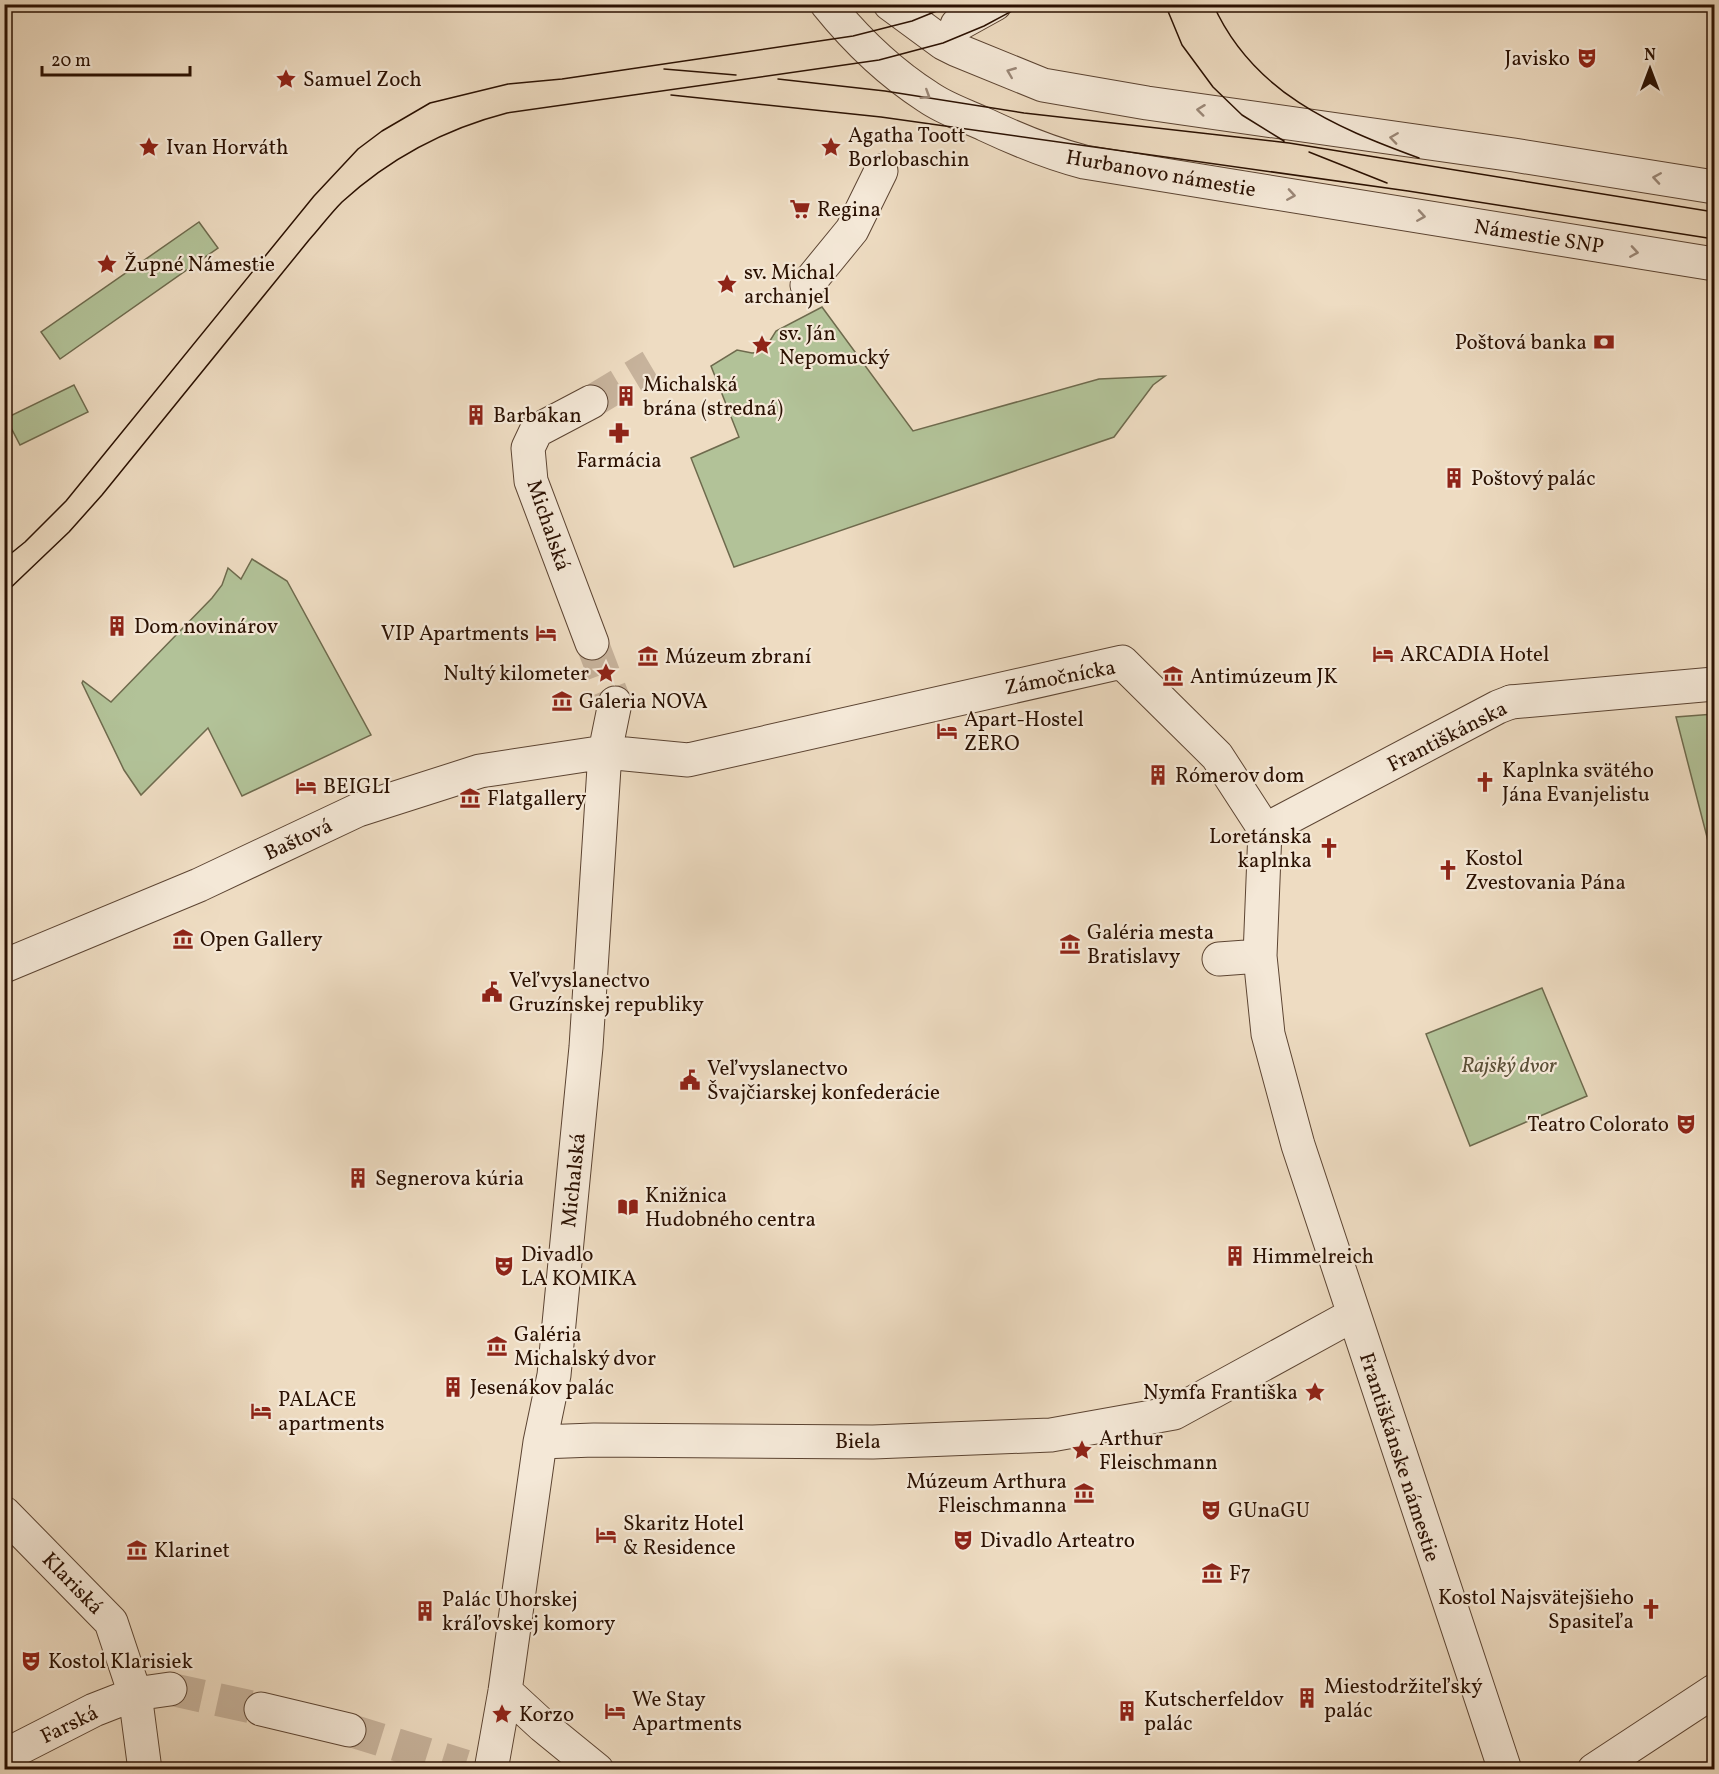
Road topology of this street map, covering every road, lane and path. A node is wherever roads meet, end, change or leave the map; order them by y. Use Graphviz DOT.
graph roads {
  1 [pos="827,4"];
  2 [pos="890,4"];
  3 [pos="995,4"];
  4 [pos="946,30"];
  5 [pos="859,52"];
  6 [pos="881,171"];
  7 [pos="1714,187"];
  8 [pos="1364,206"];
  9 [pos="1714,264"];
  10 [pos="807,285"];
  11 [pos="591,402"];
  12 [pos="592,643"];
  13 [pos="1714,684"];
  14 [pos="615,703"];
  15 [pos="605,752"];
  16 [pos="1265,830"];
  17 [pos="1260,956"];
  18 [pos="1219,959"];
  19 [pos="4,966"];
  20 [pos="1353,1315"];
  21 [pos="540,1442"];
  22 [pos="4,1513"];
  23 [pos="170,1689"];
  24 [pos="505,1691"];
  25 [pos="1714,1691"];
  26 [pos="135,1694"];
  27 [pos="261,1709"];
  28 [pos="349,1730"];
  29 [pos="4,1756"];
  30 [pos="479,1768"];
  31 [pos="145,1770"];
  32 [pos="597,1770"];
  33 [pos="1504,1770"];
  34 [pos="1594,1770"];
  1 -- 5 [label="street, Hurbanovo námestie"];
  2 -- 4 [label="street"];
  3 -- 4 [label="street"];
  4 -- 5 [label="street"];
  7 -- 4 [label="street, one-way"];
  5 -- 8 [label="street, Hurbanovo námestie, one-way"];
  6 -- 10 [label="street"];
  8 -- 9 [label="street, Námestie SNP, one-way"];
  11 -- 12 [label="street, Michalská"];
  13 -- 16 [label="street, Františkánska"];
  14 -- 15 [label="street, Michalská"];
  15 -- 16 [label="street, Zámočnícka"];
  15 -- 19 [label="street, Baštová"];
  15 -- 21 [label="street, Michalská"];
  16 -- 17 [label="street, Františkánske námestie"];
  17 -- 18 [label="street"];
  17 -- 20 [label="street, Františkánske námestie"];
  20 -- 21 [label="street, Biela"];
  20 -- 33 [label="street, Františkánske námestie"];
  21 -- 24 [label="street, Michalská"];
  22 -- 26 [label="street, Klariská"];
  23 -- 26 [label="street, Farská"];
  24 -- 30 [label="street, Michalská"];
  24 -- 32 [label="street"];
  25 -- 34 [label="street"];
  26 -- 29 [label="street, Farská"];
  26 -- 31 [label="street, Klariská"];
  27 -- 28 [label="street"];
}
